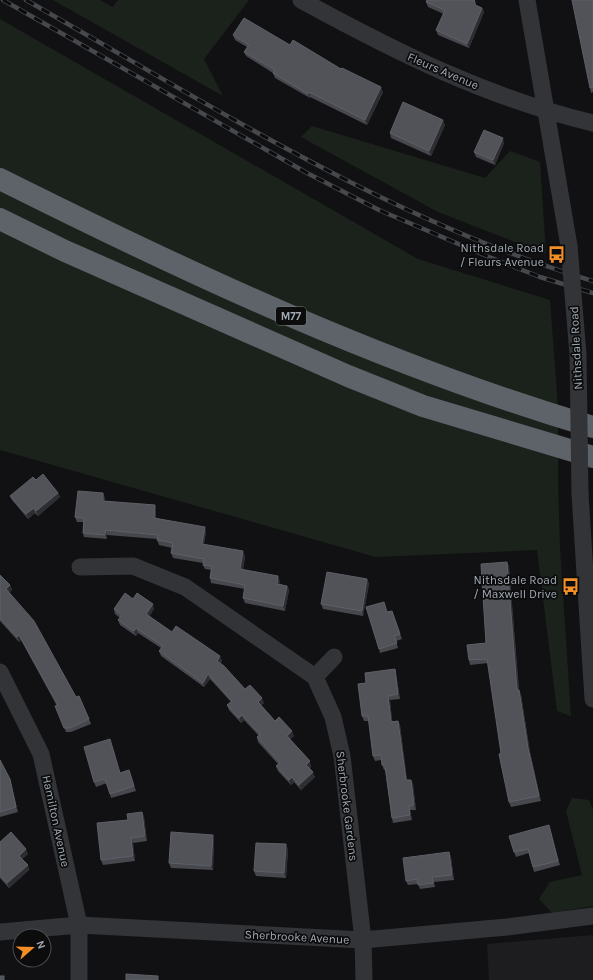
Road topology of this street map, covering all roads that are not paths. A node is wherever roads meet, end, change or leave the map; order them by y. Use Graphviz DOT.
graph roads {
  1 [pos="301,0"];
  2 [pos="527,0"];
  3 [pos="547,112"];
  4 [pos="593,123"];
  5 [pos="0,165"];
  6 [pos="0,179"];
  7 [pos="0,219"];
  8 [pos="309,324"];
  9 [pos="593,427"];
  10 [pos="593,457"];
  11 [pos="587,518"];
  12 [pos="80,567"];
  13 [pos="334,657"];
  14 [pos="0,672"];
  15 [pos="315,677"];
  16 [pos="593,699"];
  17 [pos="593,916"];
  18 [pos="79,925"];
  19 [pos="0,932"];
  20 [pos="363,940"];
  21 [pos="80,980"];
  22 [pos="364,980"];
  1 -- 3 [label="street, Fleurs Avenue"];
  2 -- 3 [label="street, Nithsdale Road"];
  3 -- 4 [label="street, Fleurs Avenue"];
  3 -- 11 [label="street, Nithsdale Road, bridge"];
  5 -- 8 [label="highway, M77"];
  6 -- 8 [label="highway, M77"];
  7 -- 10 [label="highway"];
  8 -- 9 [label="highway, M77"];
  11 -- 16 [label="street, Nithsdale Road"];
  12 -- 15 [label="street"];
  13 -- 15 [label="street"];
  14 -- 18 [label="street, Hamilton Avenue"];
  15 -- 20 [label="street, Sherbrooke Gardens"];
  17 -- 20 [label="street, Sherbrooke Avenue"];
  18 -- 19 [label="street, Sherbrooke Avenue"];
  18 -- 20 [label="street, Sherbrooke Avenue"];
  18 -- 21 [label="street, Hamilton Avenue"];
  20 -- 22 [label="street, Sherbrooke Gardens"];
}
